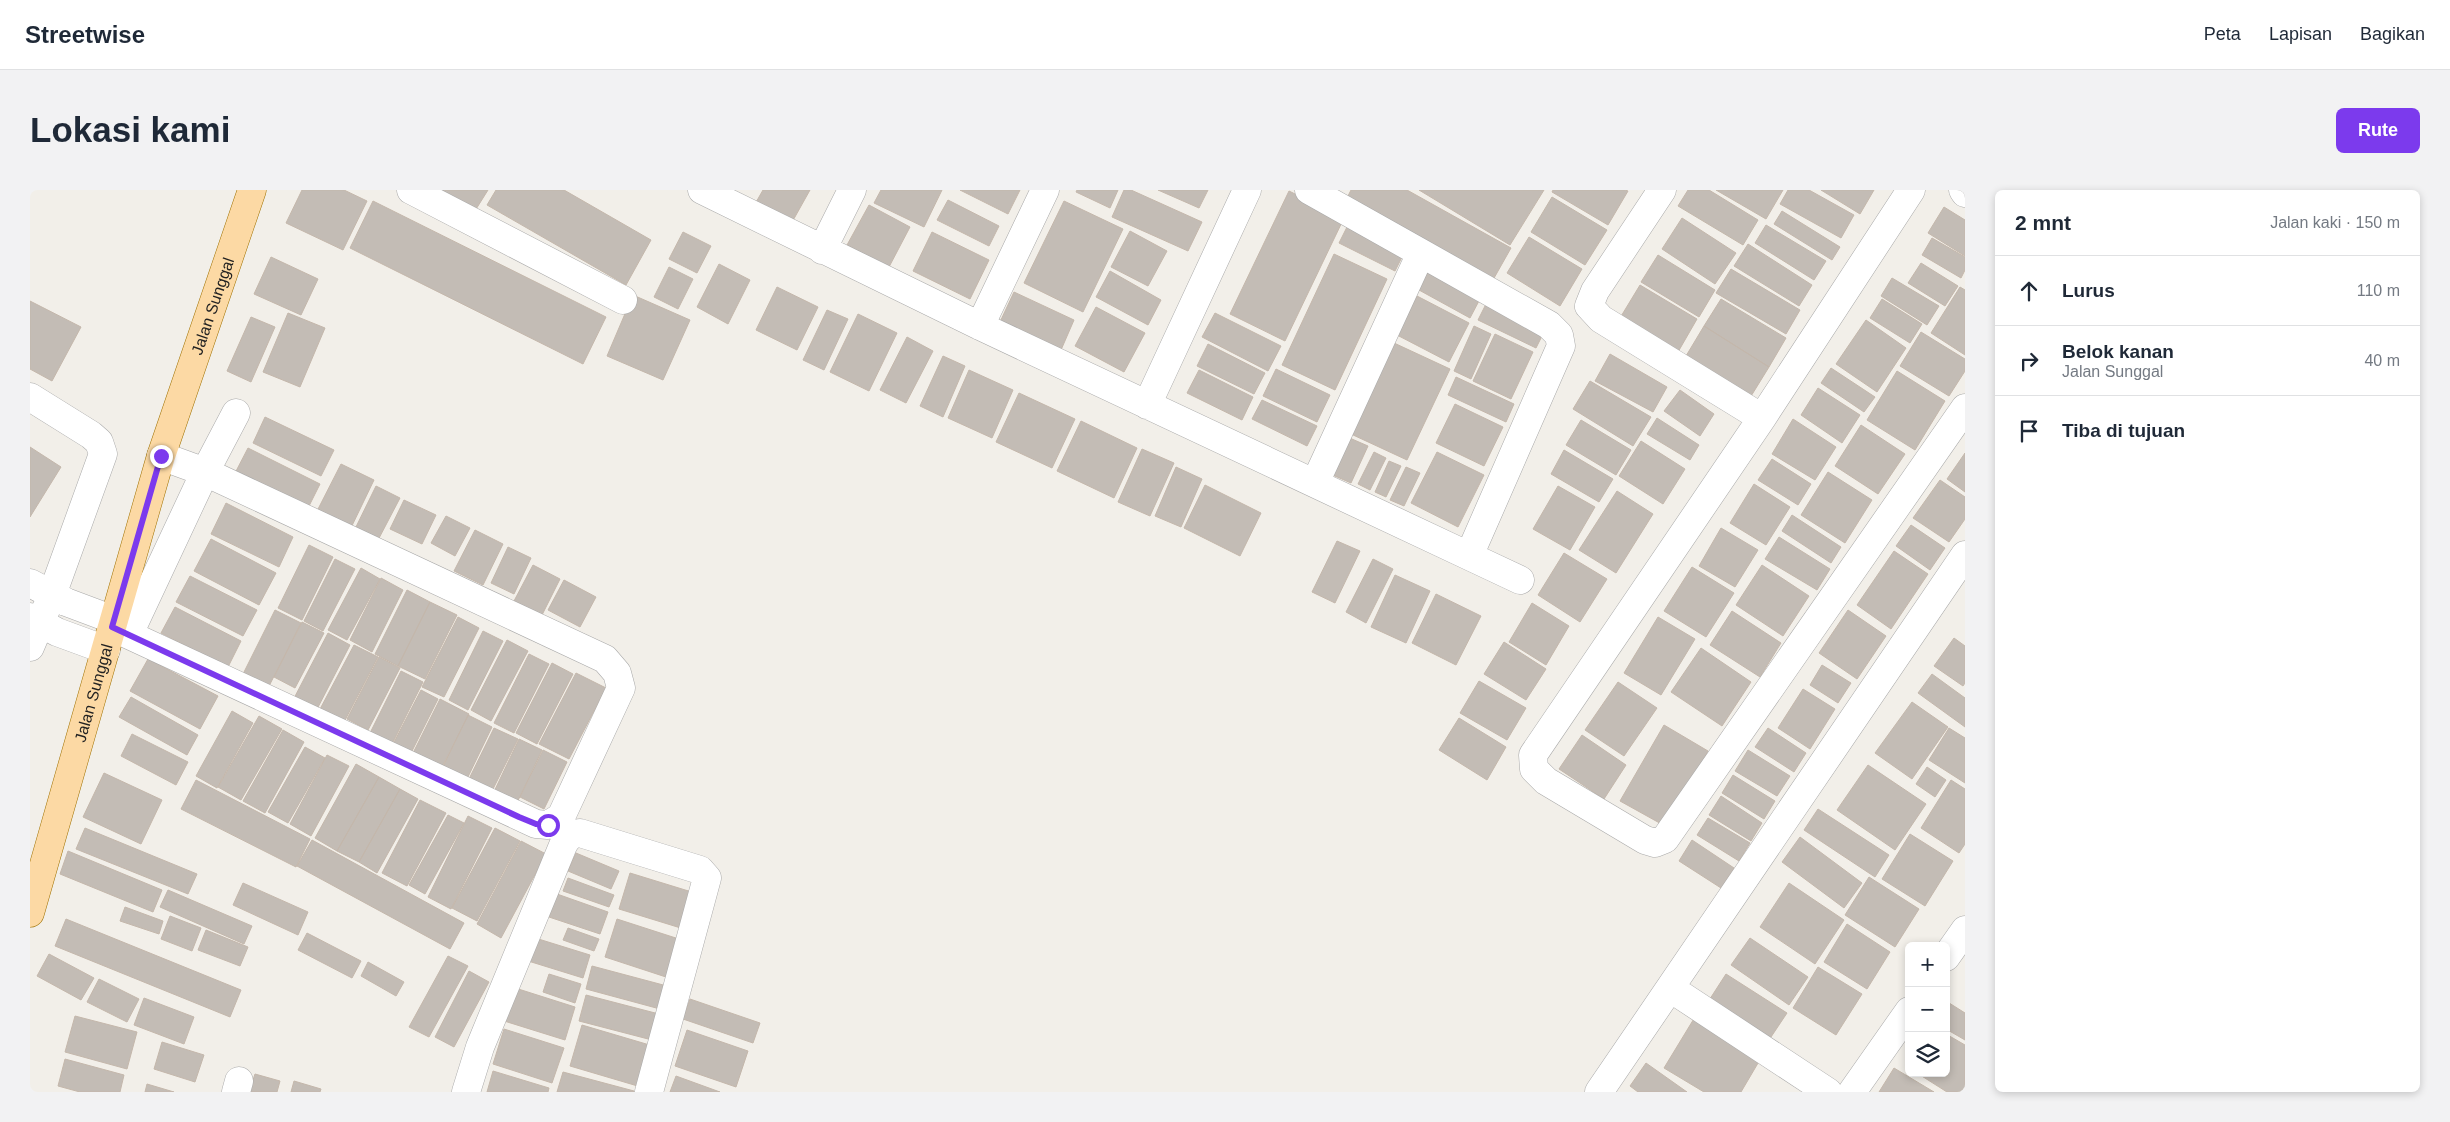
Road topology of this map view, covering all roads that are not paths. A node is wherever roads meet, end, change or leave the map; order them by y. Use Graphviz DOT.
graph roads {
  1 [pos="252,190"];
  2 [pos="410,190"];
  3 [pos="702,190"];
  4 [pos="852,190"];
  5 [pos="1045,190"];
  6 [pos="1247,190"];
  7 [pos="1308,190"];
  8 [pos="1662,190"];
  9 [pos="1911,190"];
  10 [pos="822,250"];
  11 [pos="1421,253"];
  12 [pos="623,300"];
  13 [pos="980,326"];
  14 [pos="30,398"];
  15 [pos="1147,404"];
  16 [pos="1965,408"];
  17 [pos="236,413"];
  18 [pos="1762,418"];
  19 [pos="161,456"];
  20 [pos="205,472"];
  21 [pos="1315,483"];
  22 [pos="1965,555"];
  23 [pos="1469,556"];
  24 [pos="1520,580"];
  25 [pos="41,589"];
  26 [pos="33,629"];
  27 [pos="116,633"];
  28 [pos="30,913"];
  29 [pos="1965,930"];
  30 [pos="1950,951"];
  31 [pos="1670,988"];
  32 [pos="1905,1016"];
  33 [pos="466,1092"];
  34 [pos="649,1092"];
  35 [pos="1599,1092"];
  36 [pos="1828,1092"];
  37 [pos="1852,1092"];
  1 -- 19 [label="main road, Jalan Sunggal"];
  2 -- 12 [label="street"];
  3 -- 10 [label="street"];
  4 -- 10 [label="street"];
  5 -- 13 [label="street"];
  6 -- 15 [label="street"];
  7 -- 11 [label="street"];
  8 -- 18 [label="street"];
  9 -- 18 [label="street"];
  10 -- 13 [label="street"];
  11 -- 21 [label="street"];
  11 -- 23 [label="street"];
  13 -- 15 [label="street"];
  14 -- 25 [label="street"];
  15 -- 21 [label="street"];
  16 -- 18 [label="street"];
  17 -- 20 [label="street"];
  19 -- 20 [label="street"];
  19 -- 27 [label="main road, Jalan Sunggal"];
  20 -- 27 [label="street"];
  20 -- 27 [label="street"];
  21 -- 23 [label="street"];
  22 -- 31 [label="street"];
  23 -- 24 [label="street"];
  25 -- 26 [label="street"];
  25 -- 27 [label="street"];
  26 -- 27 [label="street"];
  27 -- 28 [label="main road, Jalan Sunggal"];
  29 -- 30 [label="street"];
  31 -- 35 [label="street"];
  31 -- 36 [label="street"];
  32 -- 37 [label="street"];
  33 -- 34 [label="street"];
}
